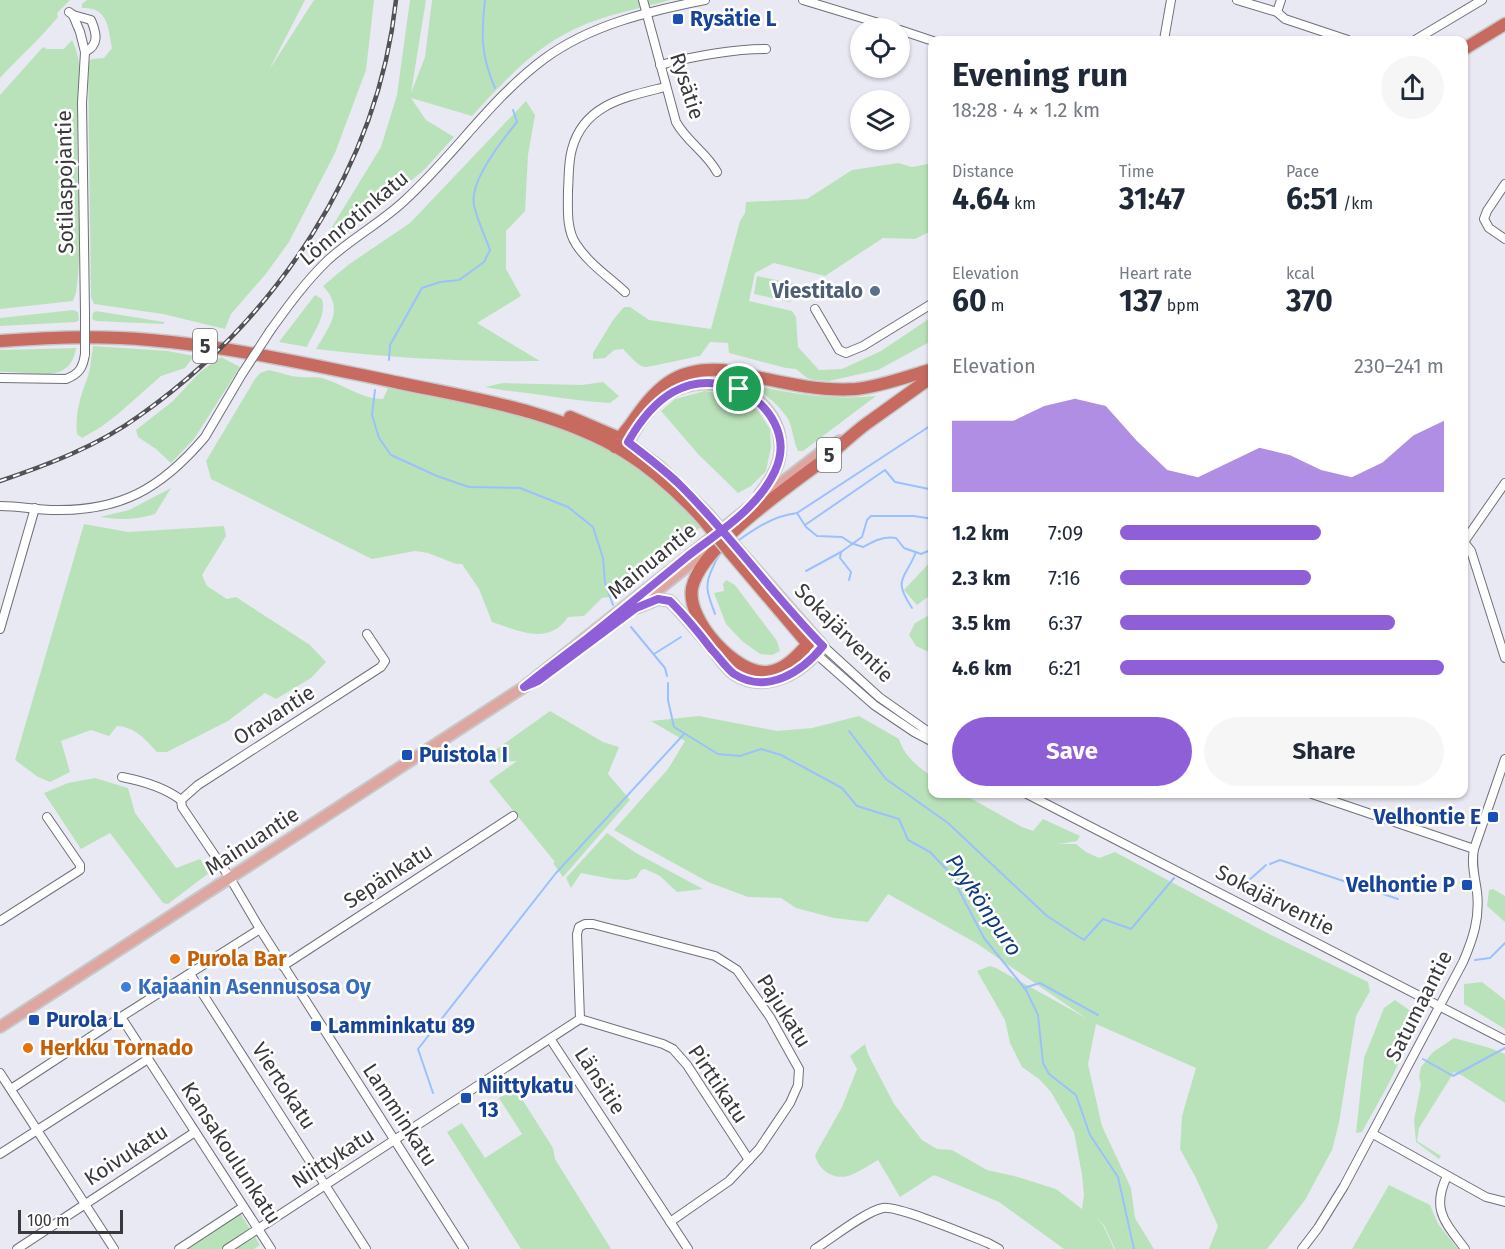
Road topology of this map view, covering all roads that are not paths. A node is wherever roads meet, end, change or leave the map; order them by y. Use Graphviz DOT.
graph roads {
  1 [pos="643,0"];
  2 [pos="705,0"];
  3 [pos="803,0"];
  4 [pos="1172,0"];
  5 [pos="1237,0"];
  6 [pos="1281,0"];
  7 [pos="1482,0"];
  8 [pos="1277,12"];
  9 [pos="647,14"];
  10 [pos="862,18"];
  11 [pos="1505,24"];
  12 [pos="910,33"];
  13 [pos="1165,36"];
  14 [pos="1336,36"];
  15 [pos="1422,36"];
  16 [pos="928,39"];
  17 [pos="1468,47"];
  18 [pos="766,49"];
  19 [pos="85,52"];
  20 [pos="660,64"];
  21 [pos="665,87"];
  22 [pos="717,172"];
  23 [pos="1505,184"];
  24 [pos="1505,239"];
  25 [pos="625,292"];
  26 [pos="928,306"];
  27 [pos="815,309"];
  28 [pos="0,340"];
  29 [pos="928,371"];
  30 [pos="0,378"];
  31 [pos="928,380"];
  32 [pos="864,425"];
  33 [pos="622,445"];
  34 [pos="1505,483"];
  35 [pos="0,506"];
  36 [pos="750,507"];
  37 [pos="35,508"];
  38 [pos="734,529"];
  39 [pos="1468,536"];
  40 [pos="1468,547"];
  41 [pos="636,608"];
  42 [pos="0,629"];
  43 [pos="367,634"];
  44 [pos="816,646"];
  45 [pos="1505,658"];
  46 [pos="524,687"];
  47 [pos="928,731"];
  48 [pos="928,739"];
  49 [pos="1505,759"];
  50 [pos="122,777"];
  51 [pos="1035,798"];
  52 [pos="1324,798"];
  53 [pos="181,800"];
  54 [pos="513,816"];
  55 [pos="47,818"];
  56 [pos="1474,849"];
  57 [pos="230,878"];
  58 [pos="0,921"];
  59 [pos="579,927"];
  60 [pos="260,929"];
  61 [pos="283,966"];
  62 [pos="190,974"];
  63 [pos="1440,1007"];
  64 [pos="121,1017"];
  65 [pos="580,1019"];
  66 [pos="0,1027"];
  67 [pos="551,1040"];
  68 [pos="1505,1040"];
  69 [pos="148,1059"];
  70 [pos="0,1073"];
  71 [pos="11,1089"];
  72 [pos="37,1131"];
  73 [pos="195,1132"];
  74 [pos="1372,1134"];
  75 [pos="394,1140"];
  76 [pos="0,1154"];
  77 [pos="749,1160"];
  78 [pos="1447,1176"];
  79 [pos="326,1185"];
  80 [pos="1505,1202"];
  81 [pos="85,1203"];
  82 [pos="243,1207"];
  83 [pos="670,1222"];
  84 [pos="258,1229"];
  85 [pos="269,1248"];
  86 [pos="17,1249"];
  87 [pos="114,1249"];
  88 [pos="180,1249"];
  89 [pos="227,1249"];
  90 [pos="366,1249"];
  91 [pos="464,1249"];
  92 [pos="688,1249"];
  93 [pos="815,1249"];
  94 [pos="999,1249"];
  95 [pos="1302,1249"];
  96 [pos="1465,1249"];
  1 -- 9 [label="street, Rysätie"];
  2 -- 9 [label="street, Lönnrotinkatu"];
  3 -- 10 [label="street"];
  4 -- 13 [label="street"];
  5 -- 8 [label="street"];
  6 -- 8 [label="street"];
  7 -- 15 [label="street"];
  8 -- 14 [label="street"];
  9 -- 20 [label="street, Rysätie"];
  9 -- 37 [label="street, Lönnrotinkatu, bridge"];
  11 -- 17 [label="highway"];
  12 -- 16 [label="street"];
  18 -- 20 [label="street"];
  19 -- 19 [label="street, Sotilaspojantie"];
  19 -- 30 [label="street, Sotilaspojantie, bridge"];
  20 -- 21 [label="street, Rysätie"];
  21 -- 22 [label="street, Rysätie"];
  21 -- 25 [label="street"];
  23 -- 24 [label="street"];
  26 -- 27 [label="street"];
  28 -- 33 [label="highway, 5"];
  29 -- 33 [label="highway"];
  31 -- 32 [label="highway, Mainuantie / 5"];
  32 -- 36 [label="main road, Mainuantie"];
  32 -- 38 [label="highway, Mainuantie / 5"];
  33 -- 36 [label="main road"];
  33 -- 44 [label="highway, Sokajärventie / 5, bridge"];
  34 -- 39 [label="street"];
  35 -- 37 [label="street, Lönnrotinkatu"];
  36 -- 46 [label="main road, Mainuantie"];
  37 -- 42 [label="street"];
  38 -- 41 [label="main road, Mainuantie"];
  38 -- 44 [label="highway, 5"];
  40 -- 45 [label="street"];
  41 -- 44 [label="main road"];
  41 -- 46 [label="main road, Mainuantie"];
  43 -- 53 [label="street, Oravantie"];
  44 -- 47 [label="street, Sokajärventie"];
  44 -- 48 [label="street, Sokajärventie"];
  46 -- 57 [label="main road, Mainuantie"];
  49 -- 56 [label="street, Satumaantie"];
  50 -- 53 [label="street"];
  51 -- 63 [label="street, Sokajärventie"];
  52 -- 56 [label="street"];
  53 -- 57 [label="street, Lamminkatu"];
  54 -- 61 [label="street, Sepänkatu"];
  55 -- 58 [label="street"];
  56 -- 63 [label="street, Satumaantie"];
  57 -- 60 [label="street, Lamminkatu"];
  57 -- 66 [label="main road, Mainuantie"];
  59 -- 65 [label="street, Länsitie"];
  59 -- 77 [label="street, Pajukatu"];
  60 -- 61 [label="street, Lamminkatu"];
  60 -- 62 [label="street"];
  61 -- 75 [label="street, Lamminkatu"];
  62 -- 64 [label="street"];
  62 -- 79 [label="street, Viertokatu"];
  63 -- 68 [label="street, Sokajärventie"];
  63 -- 74 [label="street, Satumaantie"];
  64 -- 69 [label="street, Kansakoulunkatu"];
  64 -- 71 [label="street"];
  65 -- 67 [label="street, Länsitie"];
  65 -- 77 [label="street, Pirttikatu"];
  67 -- 75 [label="street, Niittykatu"];
  67 -- 83 [label="street, Länsitie"];
  69 -- 72 [label="street"];
  69 -- 73 [label="street, Kansakoulunkatu"];
  70 -- 71 [label="street"];
  71 -- 72 [label="street"];
  72 -- 76 [label="street"];
  72 -- 81 [label="street"];
  73 -- 81 [label="street, Koivukatu"];
  73 -- 82 [label="street, Kansakoulunkatu"];
  74 -- 78 [label="street"];
  74 -- 95 [label="street, Satumaantie"];
  75 -- 79 [label="street, Niittykatu"];
  75 -- 91 [label="street, Lamminkatu"];
  77 -- 83 [label="street, Pajukatu"];
  78 -- 80 [label="street"];
  78 -- 96 [label="street"];
  79 -- 84 [label="street, Niittykatu"];
  79 -- 90 [label="street, Viertokatu"];
  81 -- 86 [label="street, Koivukatu"];
  81 -- 87 [label="street"];
  82 -- 84 [label="street, Kansakoulunkatu"];
  82 -- 88 [label="street"];
  83 -- 92 [label="street, Länsitie"];
  84 -- 85 [label="street, Kansakoulunkatu"];
  84 -- 89 [label="street, Niittykatu"];
  93 -- 94 [label="street"];
}
